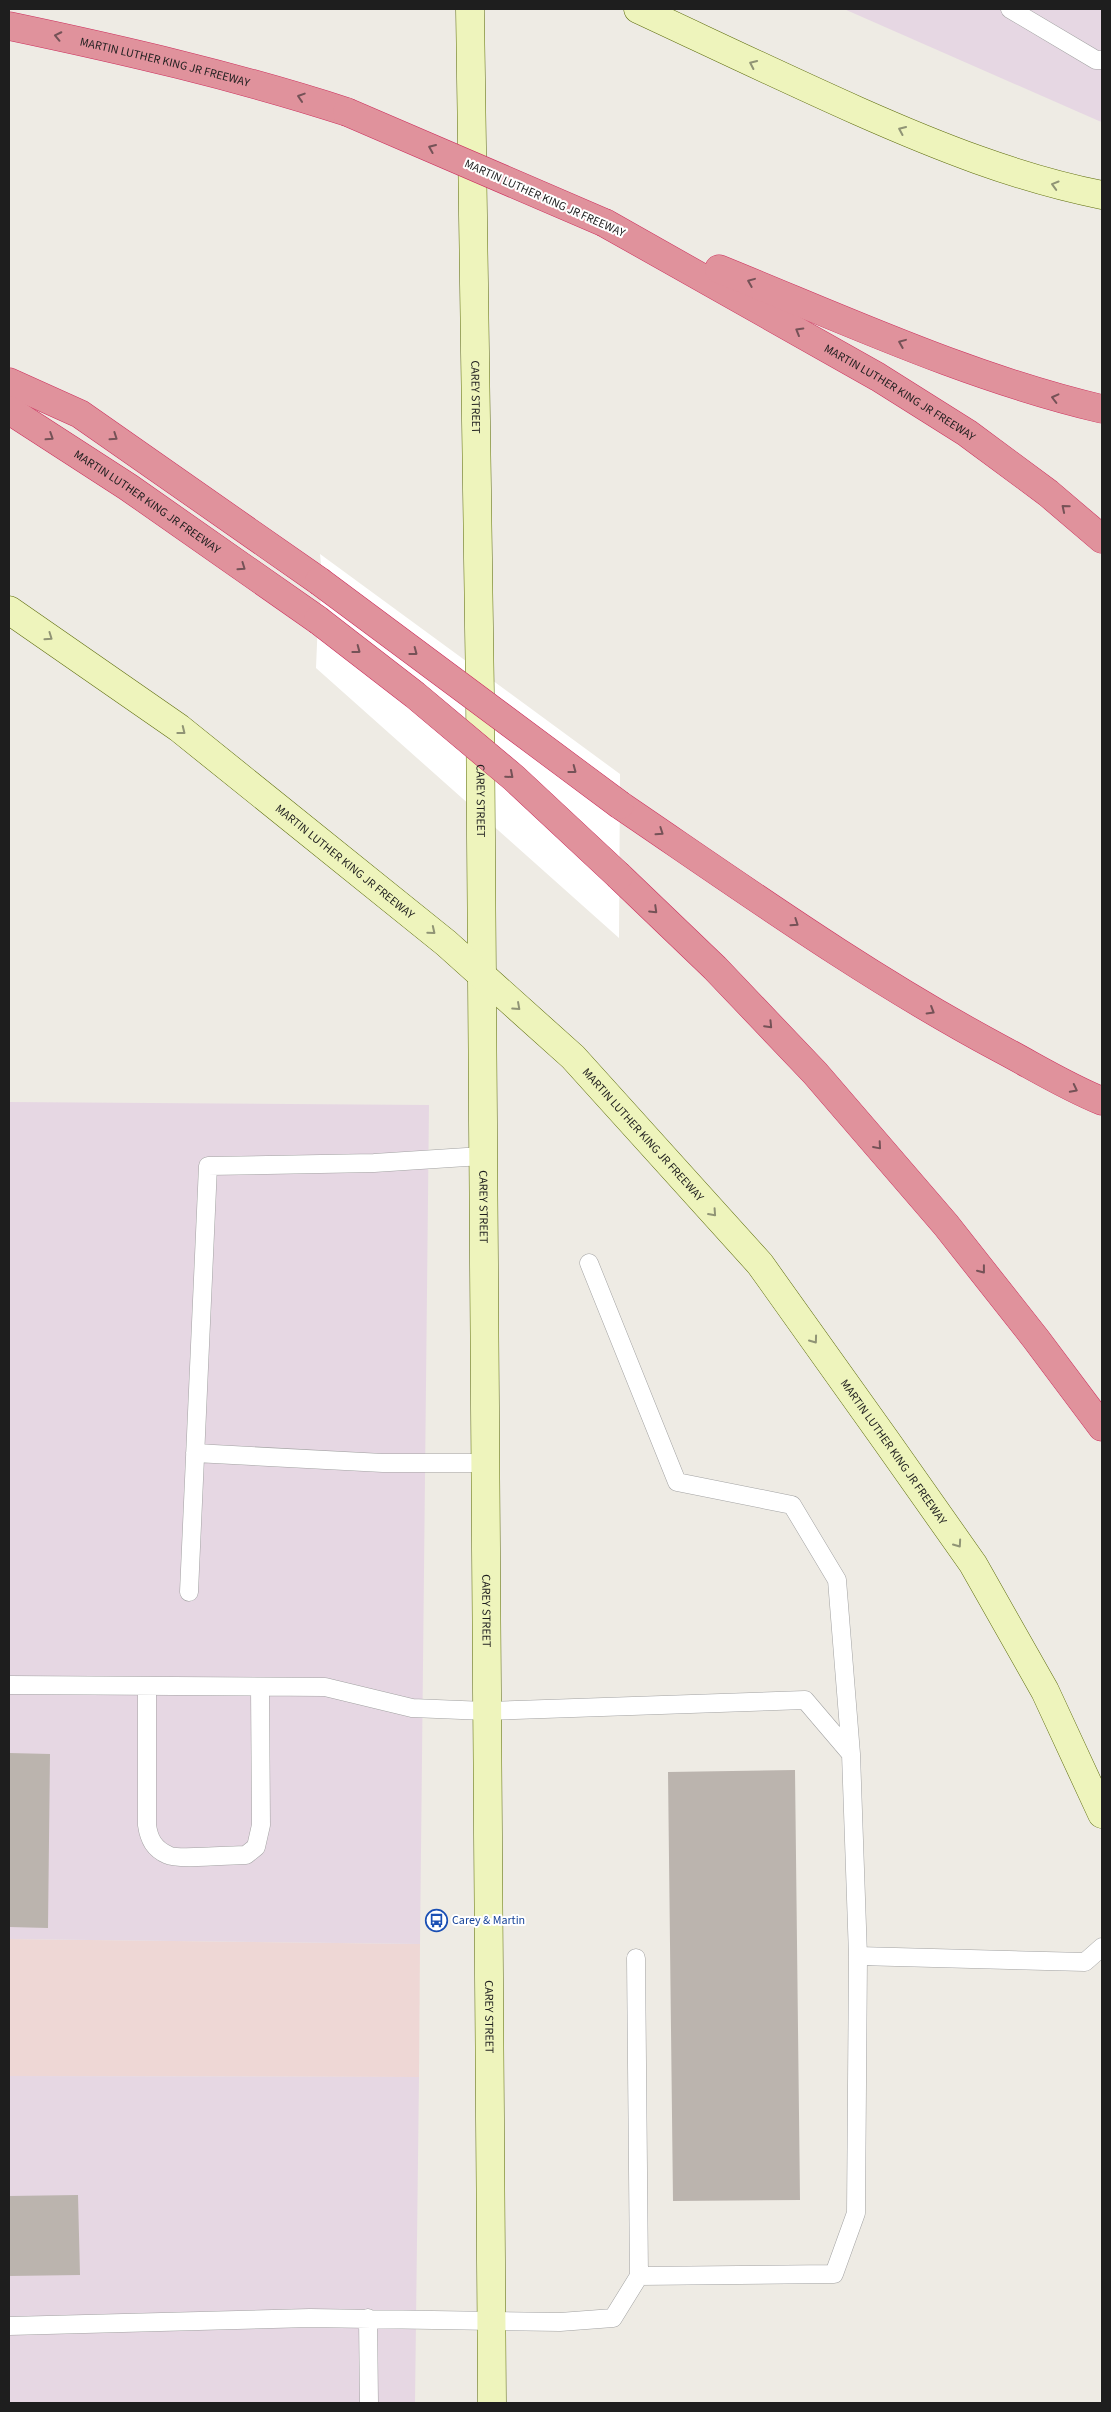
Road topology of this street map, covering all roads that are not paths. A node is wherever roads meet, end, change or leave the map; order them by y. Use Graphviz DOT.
graph roads {
  1 [pos="470,9"];
  2 [pos="638,9"];
  3 [pos="1010,9"];
  4 [pos="9,26"];
  5 [pos="1102,60"];
  6 [pos="1102,195"];
  7 [pos="606,223"];
  8 [pos="9,382"];
  9 [pos="1102,409"];
  10 [pos="9,410"];
  11 [pos="1102,540"];
  12 [pos="9,610"];
  13 [pos="480,974"];
  14 [pos="1102,1101"];
  15 [pos="482,1156"];
  16 [pos="589,1263"];
  17 [pos="1102,1427"];
  18 [pos="195,1453"];
  19 [pos="484,1463"];
  20 [pos="189,1592"];
  21 [pos="9,1686"];
  22 [pos="147,1686"];
  23 [pos="260,1687"];
  24 [pos="486,1711"];
  25 [pos="851,1754"];
  26 [pos="1102,1814"];
  27 [pos="1102,1947"];
  28 [pos="858,1956"];
  29 [pos="636,1958"];
  30 [pos="639,2276"];
  31 [pos="368,2318"];
  32 [pos="492,2321"];
  33 [pos="9,2326"];
  34 [pos="369,2403"];
  35 [pos="492,2403"];
  1 -- 13 [label="street, CAREY STREET"];
  6 -- 2 [label="street, one-way"];
  3 -- 5 [label="lane"];
  7 -- 4 [label="highway, MARTIN LUTHER KING JR FREEWAY, one-way, bridge"];
  9 -- 7 [label="highway, one-way"];
  11 -- 7 [label="highway, MARTIN LUTHER KING JR FREEWAY, one-way"];
  8 -- 14 [label="highway, one-way, bridge"];
  10 -- 17 [label="highway, MARTIN LUTHER KING JR FREEWAY, one-way, bridge"];
  12 -- 13 [label="street, MARTIN LUTHER KING JR FREEWAY, one-way"];
  13 -- 15 [label="street, CAREY STREET"];
  13 -- 26 [label="street, MARTIN LUTHER KING JR FREEWAY, one-way"];
  15 -- 18 [label="lane"];
  15 -- 19 [label="street, CAREY STREET"];
  16 -- 25 [label="lane"];
  18 -- 19 [label="lane"];
  18 -- 20 [label="lane"];
  19 -- 24 [label="street, CAREY STREET"];
  21 -- 22 [label="lane"];
  22 -- 23 [label="lane"];
  22 -- 23 [label="lane"];
  23 -- 24 [label="lane"];
  24 -- 25 [label="lane"];
  24 -- 32 [label="street, CAREY STREET"];
  25 -- 28 [label="lane"];
  27 -- 28 [label="lane"];
  28 -- 30 [label="lane"];
  29 -- 30 [label="lane"];
  30 -- 32 [label="lane"];
  31 -- 32 [label="lane"];
  31 -- 33 [label="lane"];
  31 -- 34 [label="lane"];
  32 -- 35 [label="street, CAREY STREET"];
}
